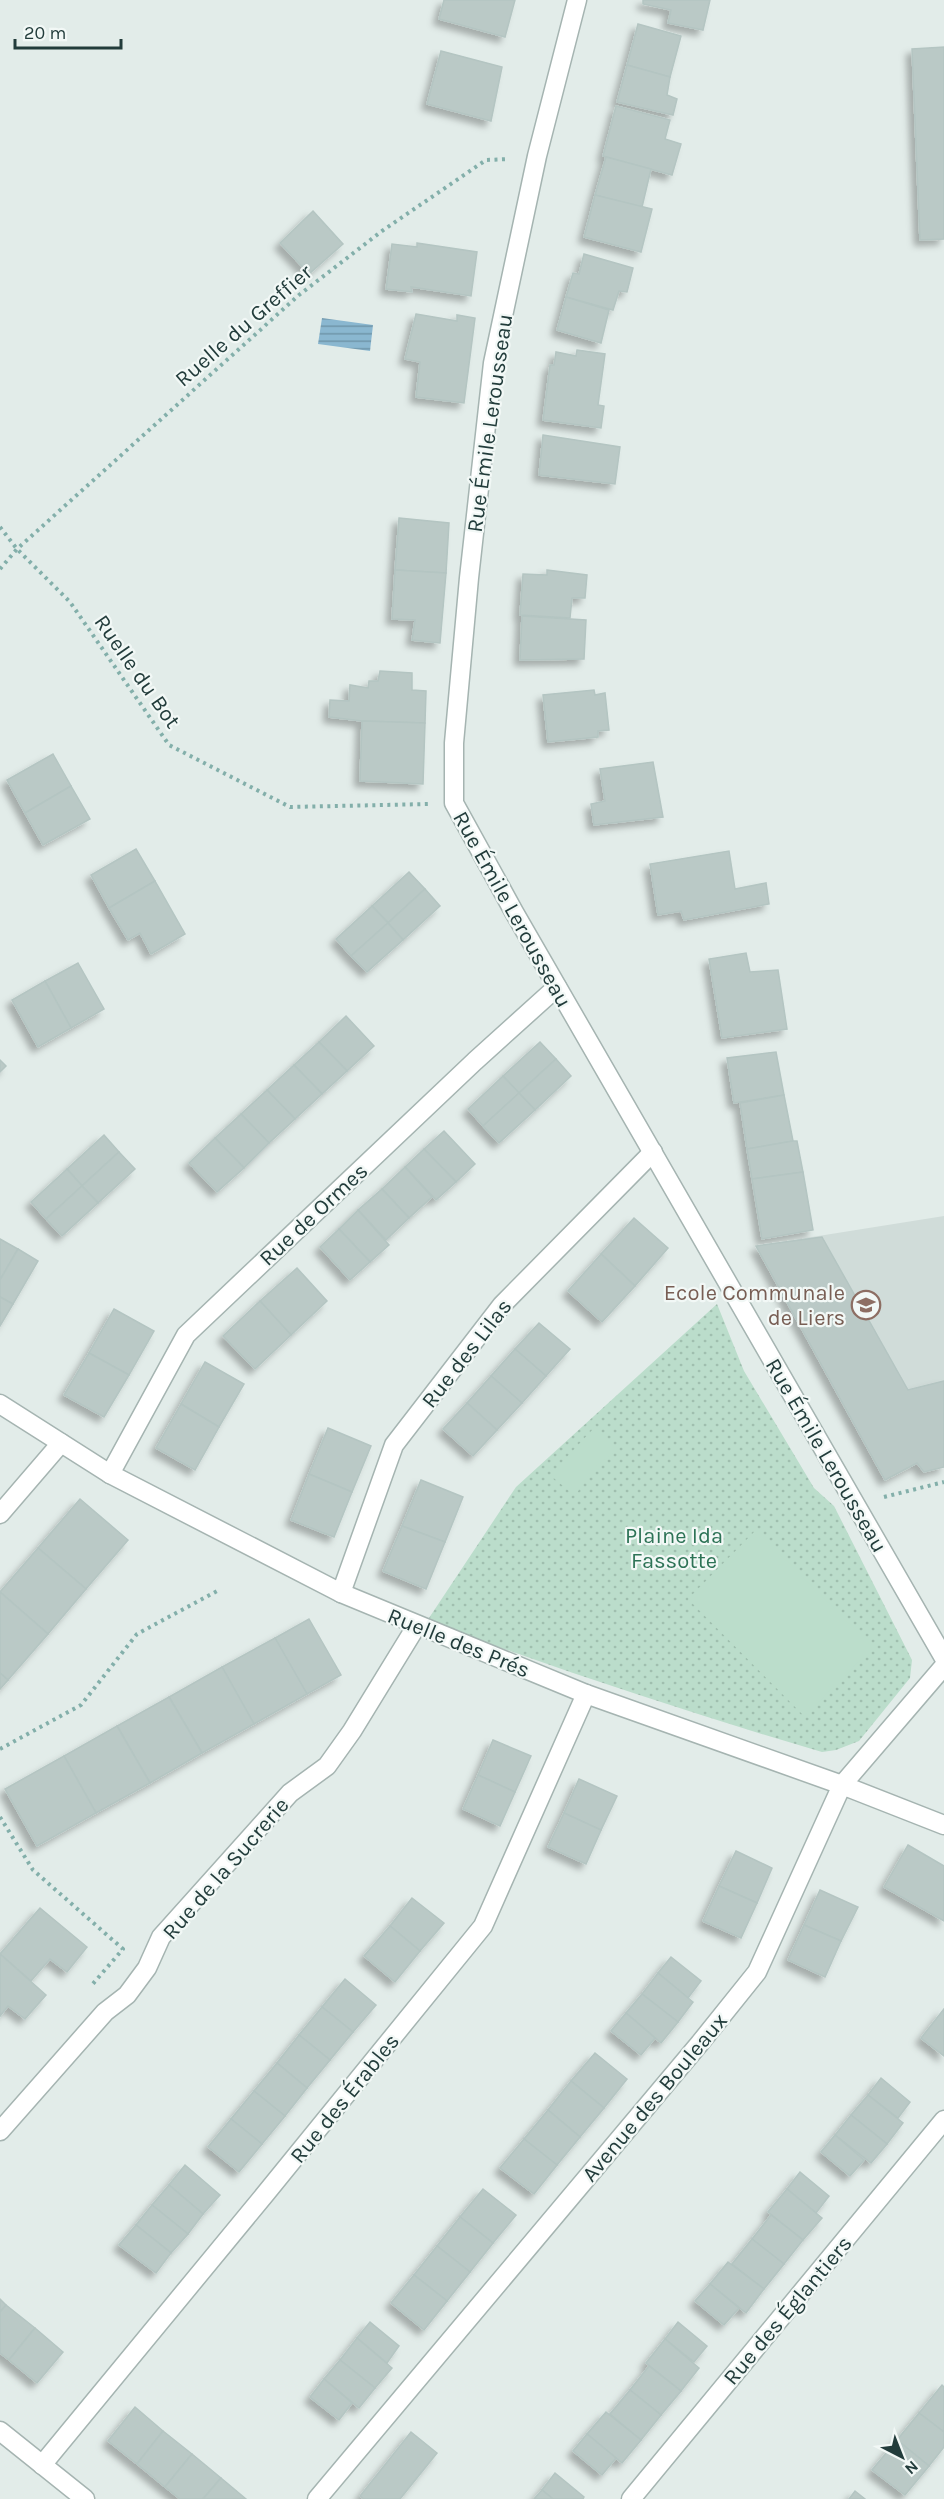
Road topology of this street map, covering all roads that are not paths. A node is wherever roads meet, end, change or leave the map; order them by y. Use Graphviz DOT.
graph roads {
  1 [pos="577,0"];
  2 [pos="557,987"];
  3 [pos="653,1152"];
  4 [pos="0,1404"];
  5 [pos="61,1443"];
  6 [pos="110,1474"];
  7 [pos="0,1514"];
  8 [pos="341,1593"];
  9 [pos="417,1625"];
  10 [pos="944,1658"];
  11 [pos="944,1666"];
  12 [pos="586,1694"];
  13 [pos="842,1785"];
  14 [pos="944,1825"];
  15 [pos="944,2120"];
  16 [pos="0,2131"];
  17 [pos="0,2431"];
  18 [pos="42,2465"];
  19 [pos="85,2499"];
  20 [pos="316,2499"];
  21 [pos="631,2499"];
  1 -- 2 [label="street, Rue Émile Lerousseau"];
  2 -- 3 [label="street, Rue Émile Lerousseau"];
  2 -- 6 [label="street, Rue de Ormes"];
  3 -- 8 [label="street, Rue des Lilas"];
  3 -- 10 [label="street, Rue Émile Lerousseau"];
  4 -- 5 [label="street, Ruelle des Prés"];
  5 -- 6 [label="street, Ruelle des Prés"];
  5 -- 7 [label="street"];
  6 -- 8 [label="street, Ruelle des Prés"];
  8 -- 9 [label="street, Ruelle des Prés"];
  9 -- 12 [label="street, Ruelle des Prés"];
  9 -- 16 [label="street, Rue de la Sucrerie"];
  11 -- 13 [label="street, Avenue des Bouleaux"];
  12 -- 13 [label="street, Ruelle des Prés"];
  12 -- 18 [label="street, Rue des Érables"];
  13 -- 14 [label="street, Ruelle des Prés"];
  13 -- 20 [label="street, Avenue des Bouleaux"];
  15 -- 21 [label="street, Rue des Églantiers"];
  17 -- 18 [label="street"];
  18 -- 19 [label="street"];
}
